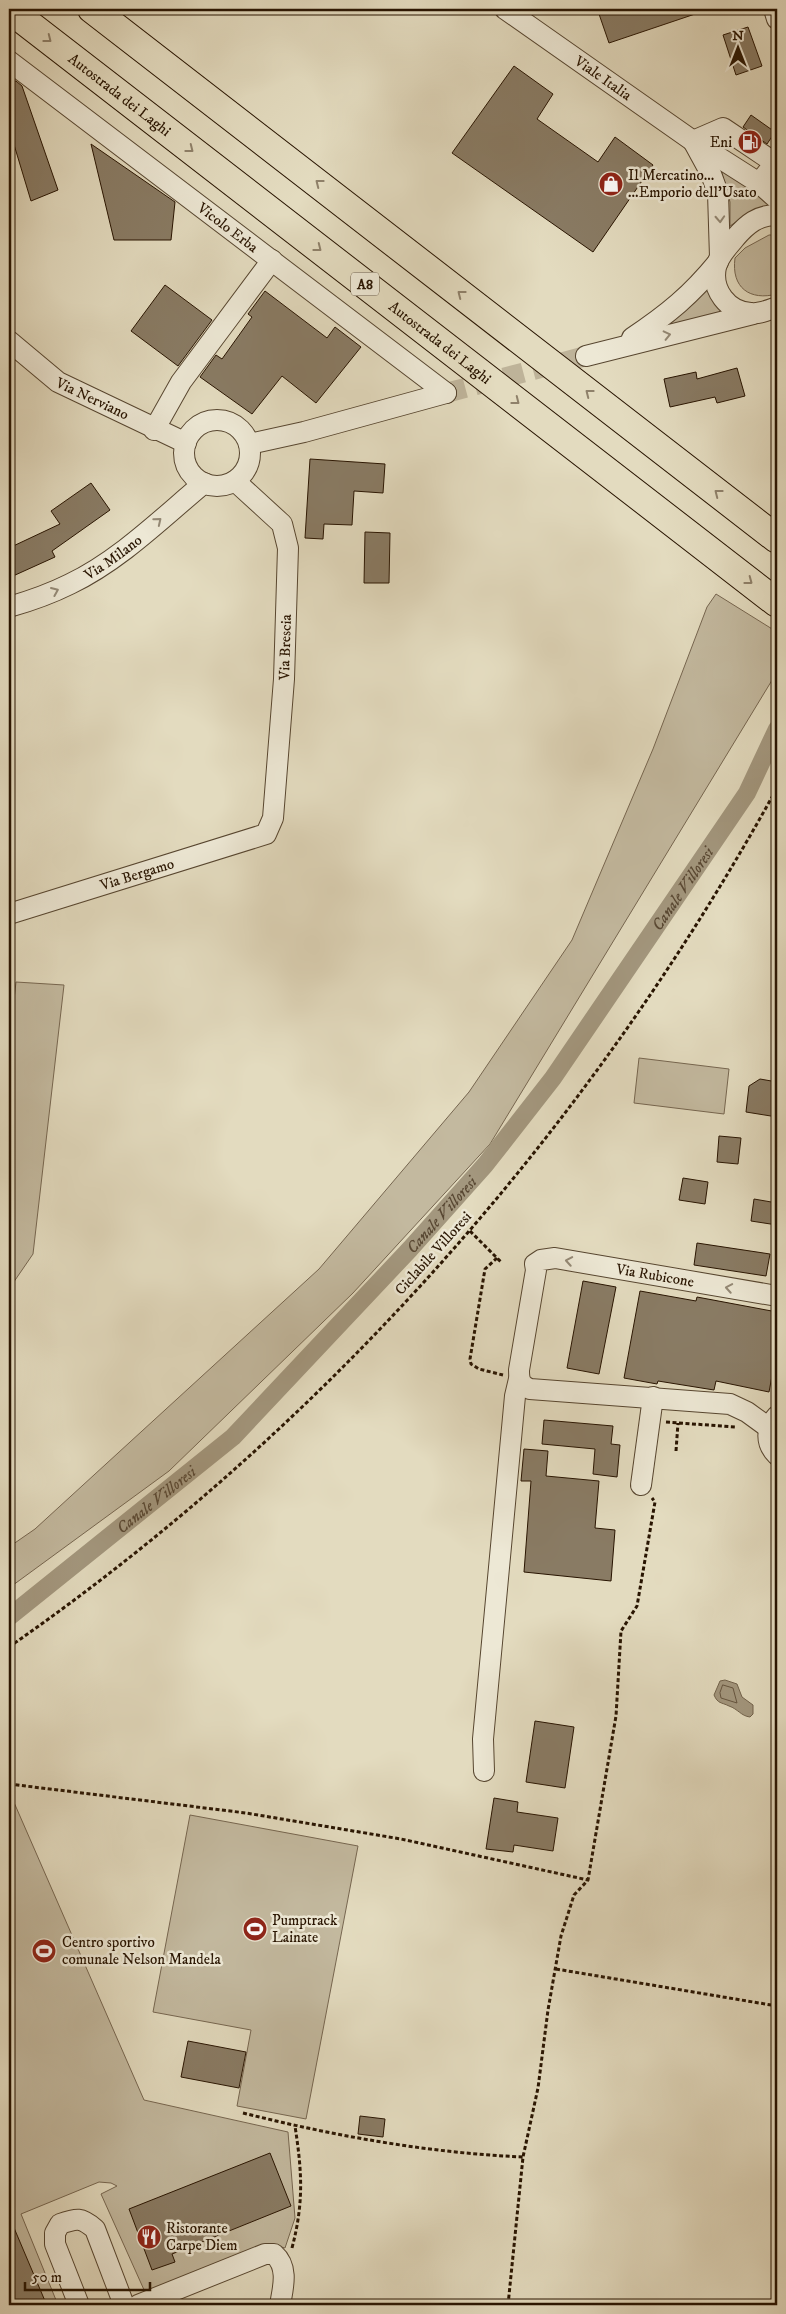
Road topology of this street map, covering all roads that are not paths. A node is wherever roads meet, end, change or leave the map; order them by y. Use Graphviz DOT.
graph roads {
  1 [pos="9,9"];
  2 [pos="92,9"];
  3 [pos="774,9"];
  4 [pos="509,11"];
  5 [pos="777,19"];
  6 [pos="9,61"];
  7 [pos="693,141"];
  8 [pos="777,199"];
  9 [pos="777,214"];
  10 [pos="719,259"];
  11 [pos="272,260"];
  12 [pos="777,307"];
  13 [pos="757,313"];
  14 [pos="9,341"];
  15 [pos="620,346"];
  16 [pos="586,356"];
  17 [pos="154,430"];
  18 [pos="186,443"];
  19 [pos="249,444"];
  20 [pos="235,480"];
  21 [pos="204,483"];
  22 [pos="767,531"];
  23 [pos="777,602"];
  24 [pos="9,607"];
  25 [pos="266,834"];
  26 [pos="9,914"];
  27 [pos="777,1296"];
  28 [pos="519,1375"];
  29 [pos="653,1397"];
  30 [pos="774,1419"];
  31 [pos="777,1455"];
  32 [pos="641,1485"];
  33 [pos="484,1771"];
  34 [pos="79,2305"];
  35 [pos="124,2305"];
  36 [pos="138,2305"];
  37 [pos="280,2305"];
  1 -- 23 [label="highway, Autostrada dei Laghi / A8, one-way"];
  22 -- 2 [label="highway, one-way"];
  3 -- 5 [label="street"];
  4 -- 7 [label="street, Viale Italia"];
  6 -- 11 [label="street, Vicolo Erba"];
  7 -- 8 [label="street, Viale Italia"];
  7 -- 10 [label="street, Viale Italia, one-way"];
  9 -- 10 [label="street"];
  10 -- 13 [label="street, Viale Italia"];
  10 -- 15 [label="street"];
  11 -- 17 [label="street"];
  11 -- 19 [label="street, Vicolo Erba"];
  12 -- 13 [label="street"];
  15 -- 13 [label="street, one-way"];
  14 -- 17 [label="street, Via Nerviano"];
  15 -- 16 [label="street"];
  17 -- 18 [label="street, Via Nerviano"];
  18 -- 19 [label="street"];
  18 -- 21 [label="street"];
  19 -- 20 [label="street"];
  20 -- 21 [label="street"];
  20 -- 25 [label="street, Via Brescia"];
  24 -- 21 [label="street, Via Milano, one-way"];
  25 -- 26 [label="street, Via Bergamo"];
  27 -- 28 [label="street, Via Rubicone, one-way"];
  28 -- 29 [label="street"];
  28 -- 33 [label="street"];
  29 -- 30 [label="street"];
  29 -- 32 [label="street"];
  30 -- 31 [label="street"];
  34 -- 35 [label="street"];
  36 -- 37 [label="street"];
}
